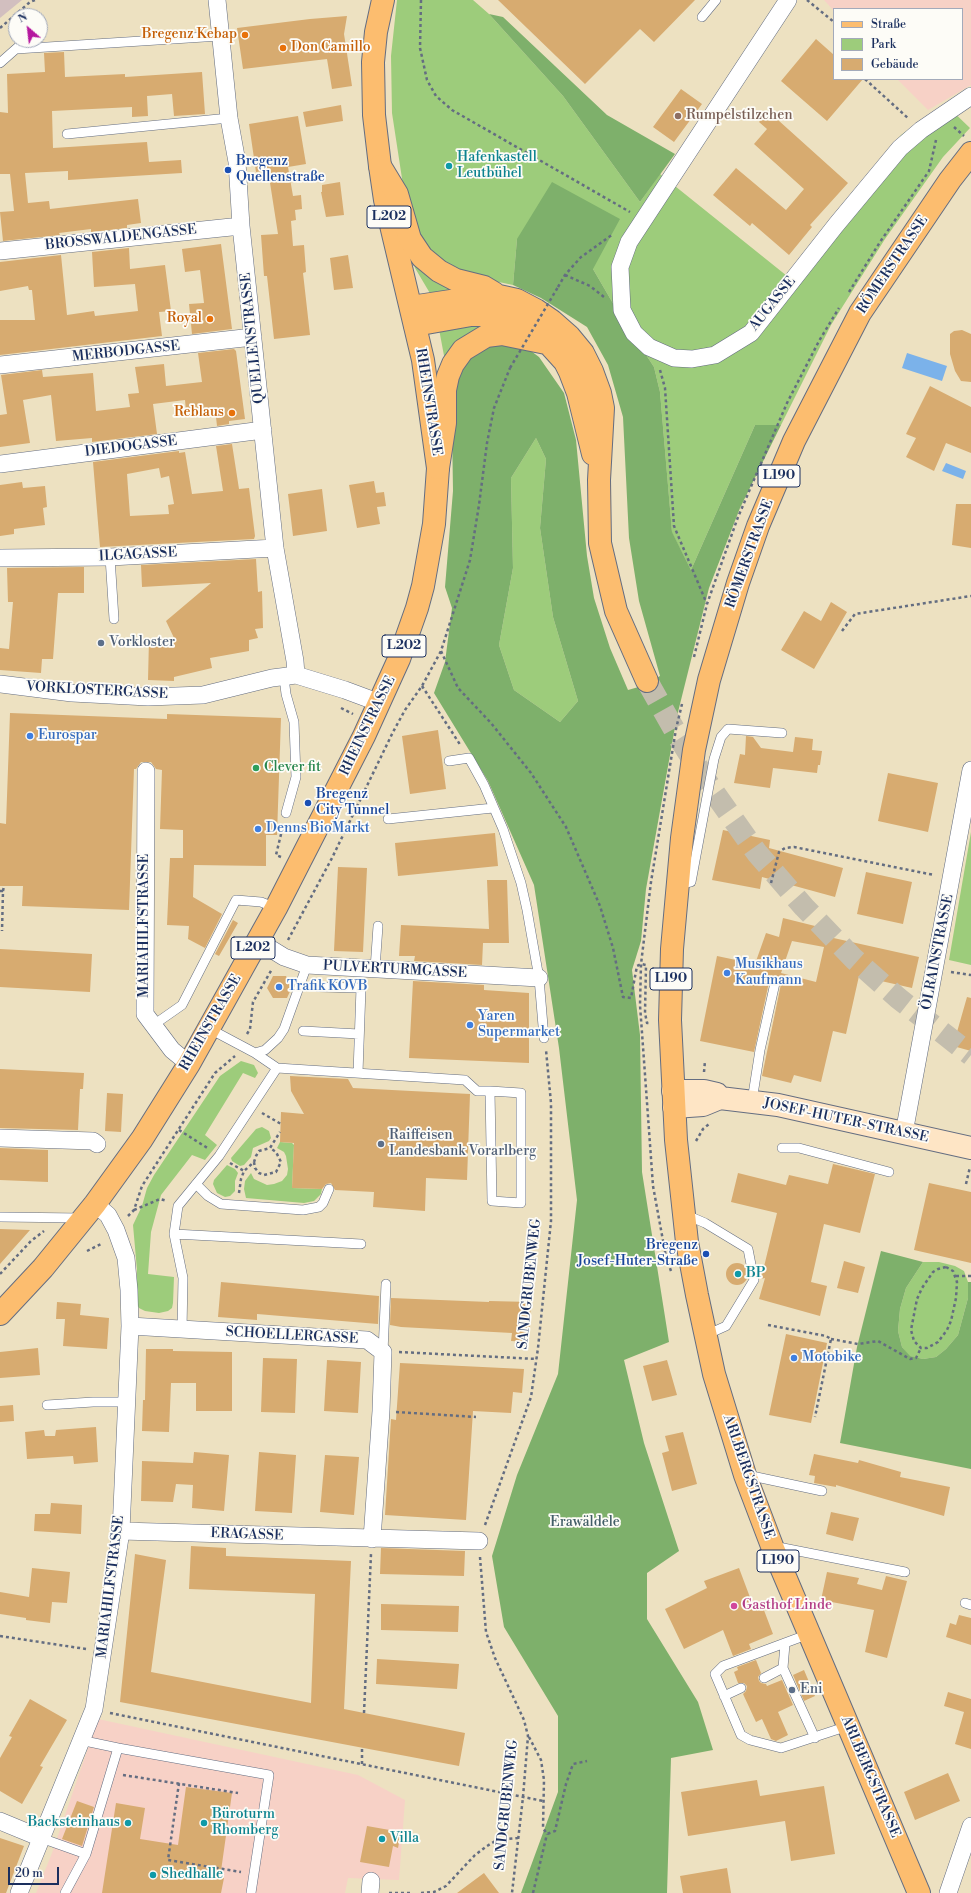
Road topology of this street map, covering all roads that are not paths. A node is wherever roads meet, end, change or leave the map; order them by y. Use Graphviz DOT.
graph roads {
  1 [pos="217,0"];
  2 [pos="382,0"];
  3 [pos="716,0"];
  4 [pos="788,0"];
  5 [pos="702,17"];
  6 [pos="220,36"];
  7 [pos="16,49"];
  8 [pos="0,63"];
  9 [pos="971,96"];
  10 [pos="229,118"];
  11 [pos="67,134"];
  12 [pos="968,145"];
  13 [pos="380,166"];
  14 [pos="241,226"];
  15 [pos="0,251"];
  16 [pos="499,296"];
  17 [pos="413,316"];
  18 [pos="253,337"];
  19 [pos="548,344"];
  20 [pos="0,365"];
  21 [pos="263,430"];
  22 [pos="0,464"];
  23 [pos="438,468"];
  24 [pos="599,480"];
  25 [pos="275,548"];
  26 [pos="110,557"];
  27 [pos="0,558"];
  28 [pos="114,619"];
  29 [pos="290,676"];
  30 [pos="647,681"];
  31 [pos="0,684"];
  32 [pos="380,703"];
  33 [pos="782,733"];
  34 [pos="449,761"];
  35 [pos="971,770"];
  36 [pos="146,771"];
  37 [pos="493,808"];
  38 [pos="286,813"];
  39 [pos="388,819"];
  40 [pos="677,886"];
  41 [pos="276,908"];
  42 [pos="378,926"];
  43 [pos="258,940"];
  44 [pos="307,965"];
  45 [pos="375,969"];
  46 [pos="539,978"];
  47 [pos="775,983"];
  48 [pos="319,987"];
  49 [pos="152,1026"];
  50 [pos="208,1028"];
  51 [pos="303,1031"];
  52 [pos="359,1034"];
  53 [pos="544,1038"];
  54 [pos="255,1053"];
  55 [pos="189,1064"];
  56 [pos="277,1068"];
  57 [pos="358,1073"];
  58 [pos="490,1092"];
  59 [pos="674,1099"];
  60 [pos="752,1101"];
  61 [pos="904,1133"];
  62 [pos="0,1138"];
  63 [pos="97,1144"];
  64 [pos="782,1148"];
  65 [pos="971,1148"];
  66 [pos="889,1172"];
  67 [pos="196,1184"];
  68 [pos="329,1189"];
  69 [pos="90,1211"];
  70 [pos="683,1214"];
  71 [pos="0,1217"];
  72 [pos="174,1234"];
  73 [pos="361,1244"];
  74 [pos="386,1284"];
  75 [pos="0,1314"];
  76 [pos="130,1326"];
  77 [pos="182,1330"];
  78 [pos="706,1335"];
  79 [pos="383,1352"];
  80 [pos="126,1402"];
  81 [pos="47,1405"];
  82 [pos="745,1474"];
  83 [pos="822,1491"];
  84 [pos="121,1531"];
  85 [pos="372,1538"];
  86 [pos="479,1542"];
  87 [pos="772,1546"];
  88 [pos="905,1572"];
  89 [pos="809,1634"];
  90 [pos="785,1644"];
  91 [pos="783,1668"];
  92 [pos="764,1678"];
  93 [pos="741,1688"];
  94 [pos="724,1696"];
  95 [pos="848,1726"];
  96 [pos="815,1738"];
  97 [pos="80,1740"];
  98 [pos="118,1748"];
  99 [pos="0,1821"];
  100 [pos="971,1826"];
  101 [pos="41,1838"];
  102 [pos="968,1844"];
  103 [pos="86,1854"];
  104 [pos="19,1893"];
  105 [pos="65,1893"];
  106 [pos="251,1893"];
  107 [pos="919,1893"];
  108 [pos="948,1893"];
  1 -- 6 [label="street, QUELLENSTRASSE"];
  2 -- 13 [label="main road, RHEINSTRASSE / L202"];
  3 -- 5 [label="lane"];
  4 -- 9 [label="street, AUGASSE"];
  6 -- 7 [label="lane"];
  6 -- 10 [label="street, QUELLENSTRASSE"];
  7 -- 8 [label="lane"];
  10 -- 11 [label="lane"];
  10 -- 14 [label="street, QUELLENSTRASSE"];
  12 -- 40 [label="main road, RÖMERSTRASSE / L190"];
  13 -- 16 [label="main road"];
  13 -- 17 [label="main road, RHEINSTRASSE / L202"];
  14 -- 15 [label="street, BROSSWALDENGASSE"];
  14 -- 18 [label="street, QUELLENSTRASSE"];
  16 -- 17 [label="main road"];
  16 -- 24 [label="main road"];
  17 -- 19 [label="main road"];
  17 -- 23 [label="main road, RHEINSTRASSE / L202"];
  18 -- 20 [label="street, MERBODGASSE"];
  18 -- 21 [label="street, QUELLENSTRASSE"];
  19 -- 23 [label="main road"];
  19 -- 24 [label="main road"];
  21 -- 22 [label="street, DIEDOGASSE"];
  21 -- 25 [label="street, QUELLENSTRASSE"];
  23 -- 32 [label="main road, RHEINSTRASSE / L202"];
  24 -- 30 [label="main road"];
  25 -- 26 [label="street, ILGAGASSE"];
  25 -- 29 [label="street, QUELLENSTRASSE"];
  26 -- 27 [label="street, ILGAGASSE"];
  26 -- 28 [label="lane"];
  29 -- 31 [label="street, VORKLOSTERGASSE"];
  29 -- 32 [label="street, VORKLOSTERGASSE"];
  29 -- 38 [label="lane"];
  32 -- 41 [label="main road, RHEINSTRASSE / L202"];
  33 -- 40 [label="lane"];
  34 -- 37 [label="lane"];
  35 -- 61 [label="street, ÖLRAINSTRASSE"];
  36 -- 49 [label="street, MARIAHILFSTRASSE"];
  37 -- 39 [label="lane"];
  37 -- 46 [label="lane"];
  40 -- 59 [label="main road, RÖMERSTRASSE / L190"];
  41 -- 43 [label="main road, RHEINSTRASSE / L202"];
  41 -- 49 [label="lane"];
  42 -- 45 [label="lane"];
  43 -- 44 [label="street, PULVERTURMGASSE"];
  43 -- 50 [label="main road, RHEINSTRASSE / L202"];
  44 -- 45 [label="street, PULVERTURMGASSE"];
  44 -- 54 [label="lane"];
  45 -- 46 [label="street, PULVERTURMGASSE"];
  46 -- 53 [label="lane"];
  47 -- 60 [label="lane"];
  48 -- 52 [label="lane"];
  49 -- 55 [label="street, MARIAHILFSTRASSE"];
  50 -- 54 [label="lane"];
  50 -- 55 [label="main road, RHEINSTRASSE / L202"];
  51 -- 52 [label="lane"];
  52 -- 57 [label="lane"];
  54 -- 56 [label="lane"];
  55 -- 69 [label="main road, RHEINSTRASSE / L202"];
  56 -- 57 [label="lane"];
  56 -- 67 [label="lane"];
  57 -- 58 [label="lane"];
  58 -- 58 [label="lane"];
  59 -- 60 [label="main road, JOSEF-HUTER-STRASSE"];
  59 -- 70 [label="main road, ARLBERGSTRASSE / L190"];
  60 -- 61 [label="main road, JOSEF-HUTER-STRASSE"];
  61 -- 65 [label="main road, JOSEF-HUTER-STRASSE"];
  62 -- 63 [label="street"];
  64 -- 66 [label="lane"];
  67 -- 68 [label="lane"];
  67 -- 72 [label="lane"];
  69 -- 71 [label="lane"];
  69 -- 75 [label="main road, RHEINSTRASSE / L202"];
  69 -- 76 [label="street, MARIAHILFSTRASSE"];
  70 -- 78 [label="main road, ARLBERGSTRASSE / L190"];
  70 -- 78 [label="lane"];
  72 -- 73 [label="lane"];
  72 -- 77 [label="lane"];
  74 -- 79 [label="lane"];
  76 -- 77 [label="street, SCHOELLERGASSE"];
  76 -- 80 [label="street, MARIAHILFSTRASSE"];
  77 -- 79 [label="street, SCHOELLERGASSE"];
  78 -- 82 [label="main road, ARLBERGSTRASSE / L190"];
  79 -- 85 [label="street"];
  80 -- 81 [label="lane"];
  80 -- 84 [label="street, MARIAHILFSTRASSE"];
  82 -- 83 [label="lane"];
  82 -- 87 [label="main road, ARLBERGSTRASSE / L190"];
  84 -- 85 [label="street, ERAGASSE"];
  84 -- 97 [label="street, MARIAHILFSTRASSE"];
  85 -- 86 [label="street, ERAGASSE"];
  87 -- 88 [label="lane"];
  87 -- 89 [label="main road, ARLBERGSTRASSE / L190"];
  89 -- 90 [label="lane"];
  89 -- 95 [label="main road, ARLBERGSTRASSE / L190"];
  90 -- 91 [label="lane"];
  90 -- 94 [label="lane"];
  91 -- 92 [label="lane"];
  91 -- 96 [label="lane"];
  93 -- 94 [label="lane"];
  94 -- 96 [label="lane"];
  95 -- 96 [label="lane"];
  95 -- 107 [label="main road, ARLBERGSTRASSE / L190"];
  97 -- 98 [label="lane"];
  97 -- 101 [label="street, MARIAHILFSTRASSE"];
  98 -- 103 [label="lane"];
  98 -- 106 [label="lane"];
  99 -- 101 [label="street"];
  100 -- 102 [label="street"];
  101 -- 103 [label="lane"];
  101 -- 104 [label="street, MARIAHILFSTRASSE"];
  102 -- 108 [label="street"];
  103 -- 105 [label="lane"];
}
